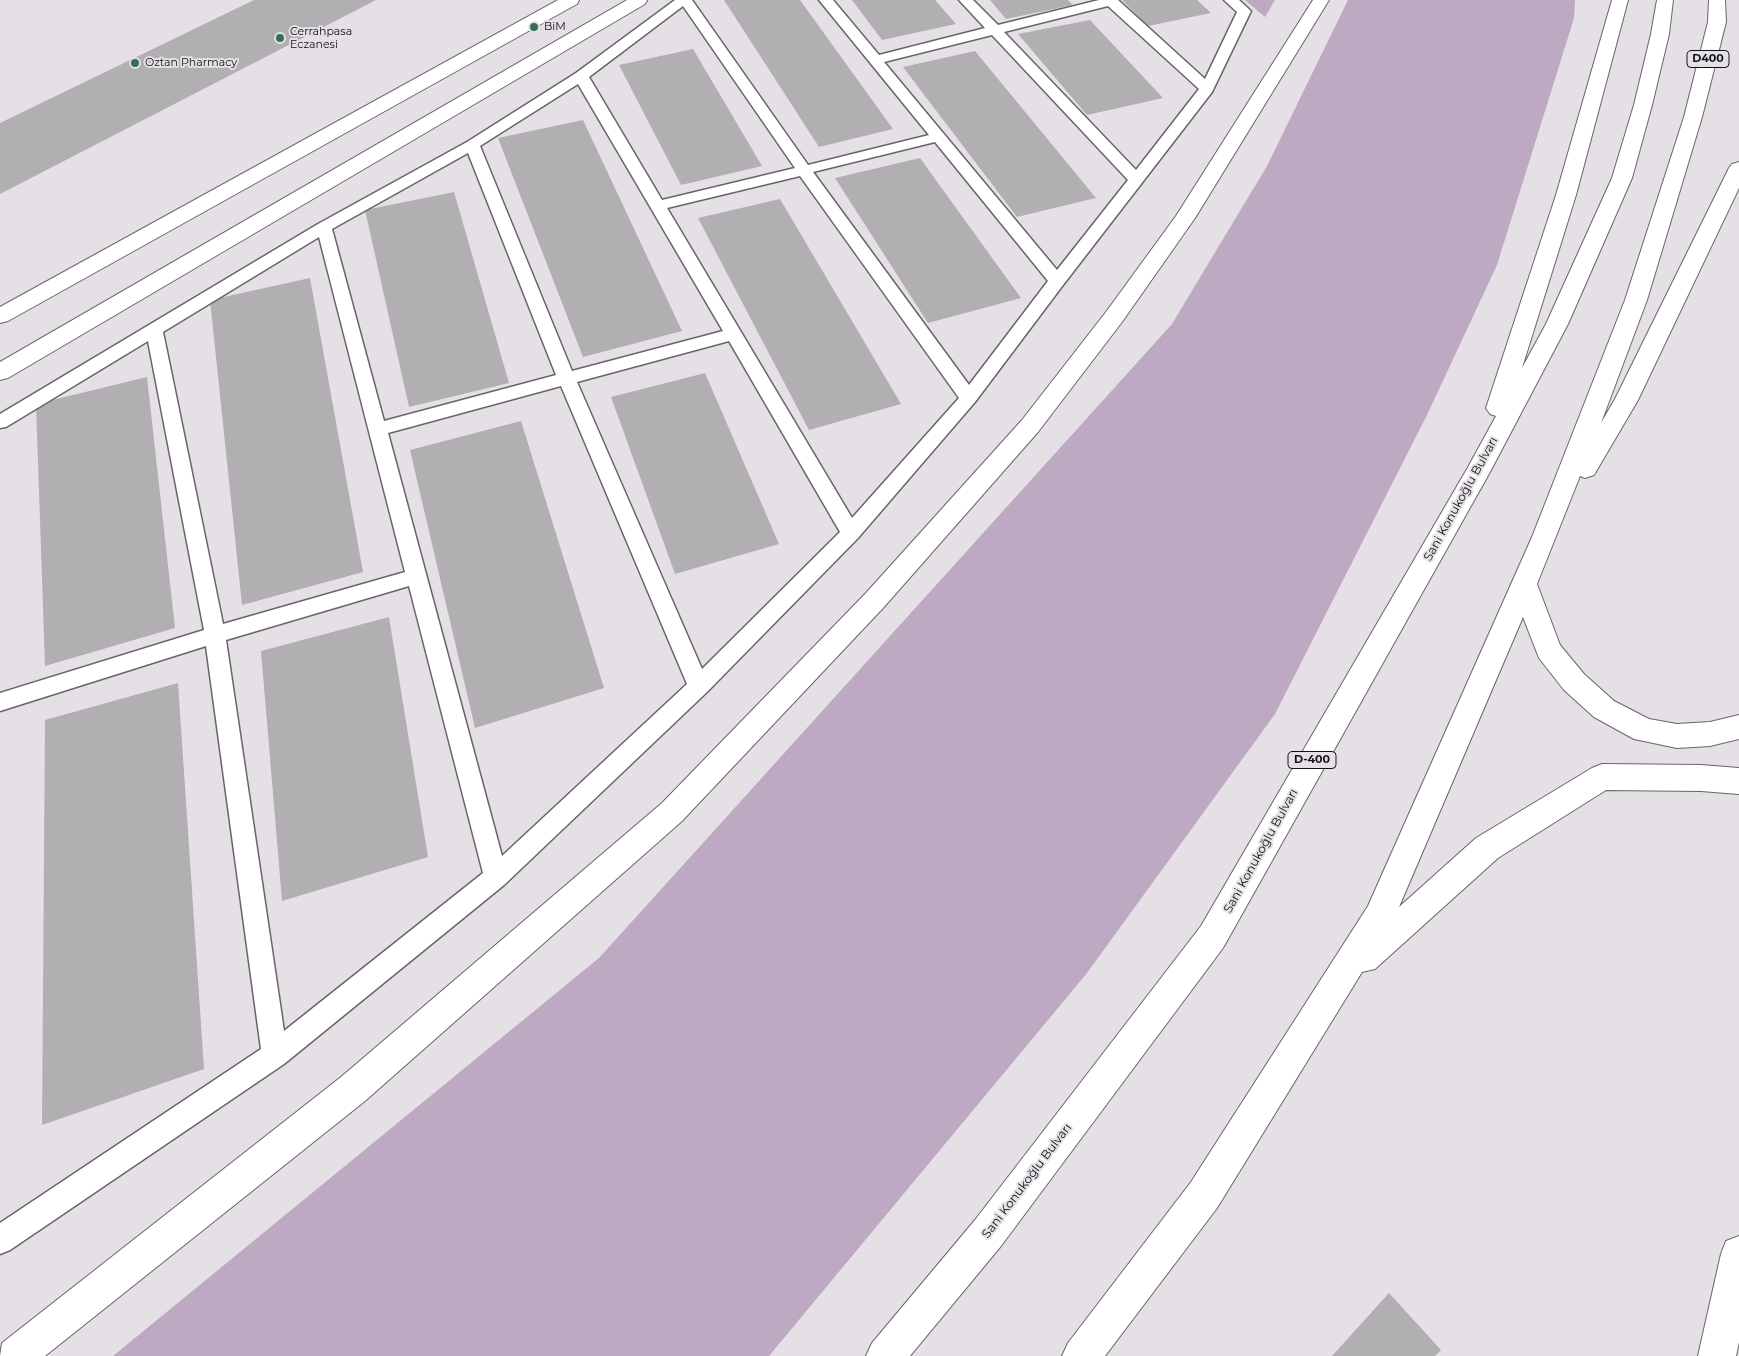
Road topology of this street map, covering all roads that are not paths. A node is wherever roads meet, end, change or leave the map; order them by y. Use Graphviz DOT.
graph roads {
  1 [pos="571,0"];
  2 [pos="639,0"];
  3 [pos="684,0"];
  4 [pos="826,0"];
  5 [pos="966,0"];
  6 [pos="1231,0"];
  7 [pos="1321,0"];
  8 [pos="1620,0"];
  9 [pos="1665,0"];
  10 [pos="1717,0"];
  11 [pos="1111,1"];
  12 [pos="994,30"];
  13 [pos="875,60"];
  14 [pos="580,76"];
  15 [pos="1207,89"];
  16 [pos="938,137"];
  17 [pos="472,145"];
  18 [pos="1739,168"];
  19 [pos="804,170"];
  20 [pos="1137,180"];
  21 [pos="658,206"];
  22 [pos="324,227"];
  23 [pos="1057,281"];
  24 [pos="0,316"];
  25 [pos="154,330"];
  26 [pos="734,334"];
  27 [pos="0,372"];
  28 [pos="566,377"];
  29 [pos="970,398"];
  30 [pos="0,422"];
  31 [pos="378,429"];
  32 [pos="1478,472"];
  33 [pos="851,533"];
  34 [pos="1544,537"];
  35 [pos="417,576"];
  36 [pos="1524,583"];
  37 [pos="215,635"];
  38 [pos="699,686"];
  39 [pos="0,702"];
  40 [pos="1739,727"];
  41 [pos="1739,781"];
  42 [pos="496,877"];
  43 [pos="1340,979"];
  44 [pos="276,1055"];
  45 [pos="0,1240"];
  46 [pos="1739,1254"];
  47 [pos="15,1356"];
  48 [pos="885,1356"];
  49 [pos="1081,1356"];
  50 [pos="1717,1356"];
  1 -- 24 [label="main road"];
  2 -- 27 [label="main road"];
  3 -- 14 [label="lane"];
  3 -- 19 [label="lane"];
  4 -- 13 [label="lane"];
  5 -- 12 [label="lane"];
  6 -- 15 [label="lane"];
  7 -- 47 [label="main road"];
  8 -- 32 [label="main road"];
  9 -- 32 [label="main road, Sani Konukoğlu Bulvarı / D-400"];
  10 -- 34 [label="main road, D400"];
  11 -- 12 [label="lane"];
  11 -- 15 [label="lane"];
  12 -- 13 [label="lane"];
  12 -- 20 [label="lane"];
  13 -- 16 [label="lane"];
  14 -- 17 [label="lane"];
  14 -- 21 [label="lane"];
  15 -- 20 [label="lane"];
  16 -- 19 [label="lane"];
  16 -- 23 [label="lane"];
  17 -- 22 [label="lane"];
  17 -- 28 [label="lane"];
  18 -- 34 [label="main road"];
  19 -- 21 [label="lane"];
  19 -- 29 [label="lane"];
  20 -- 23 [label="lane"];
  21 -- 26 [label="lane"];
  22 -- 25 [label="lane"];
  22 -- 31 [label="lane"];
  23 -- 29 [label="lane"];
  25 -- 30 [label="lane"];
  25 -- 37 [label="lane"];
  26 -- 28 [label="lane"];
  26 -- 33 [label="lane"];
  28 -- 31 [label="lane"];
  28 -- 38 [label="lane"];
  29 -- 33 [label="lane"];
  31 -- 35 [label="lane"];
  32 -- 48 [label="main road, Sani Konukoğlu Bulvarı / D-400"];
  33 -- 38 [label="lane"];
  34 -- 36 [label="main road"];
  35 -- 37 [label="lane"];
  35 -- 42 [label="lane"];
  36 -- 40 [label="main road"];
  36 -- 43 [label="main road"];
  37 -- 39 [label="lane"];
  37 -- 44 [label="lane"];
  38 -- 42 [label="lane"];
  41 -- 43 [label="main road"];
  42 -- 44 [label="lane"];
  43 -- 49 [label="main road"];
  44 -- 45 [label="lane"];
  46 -- 50 [label="main road"];
}
